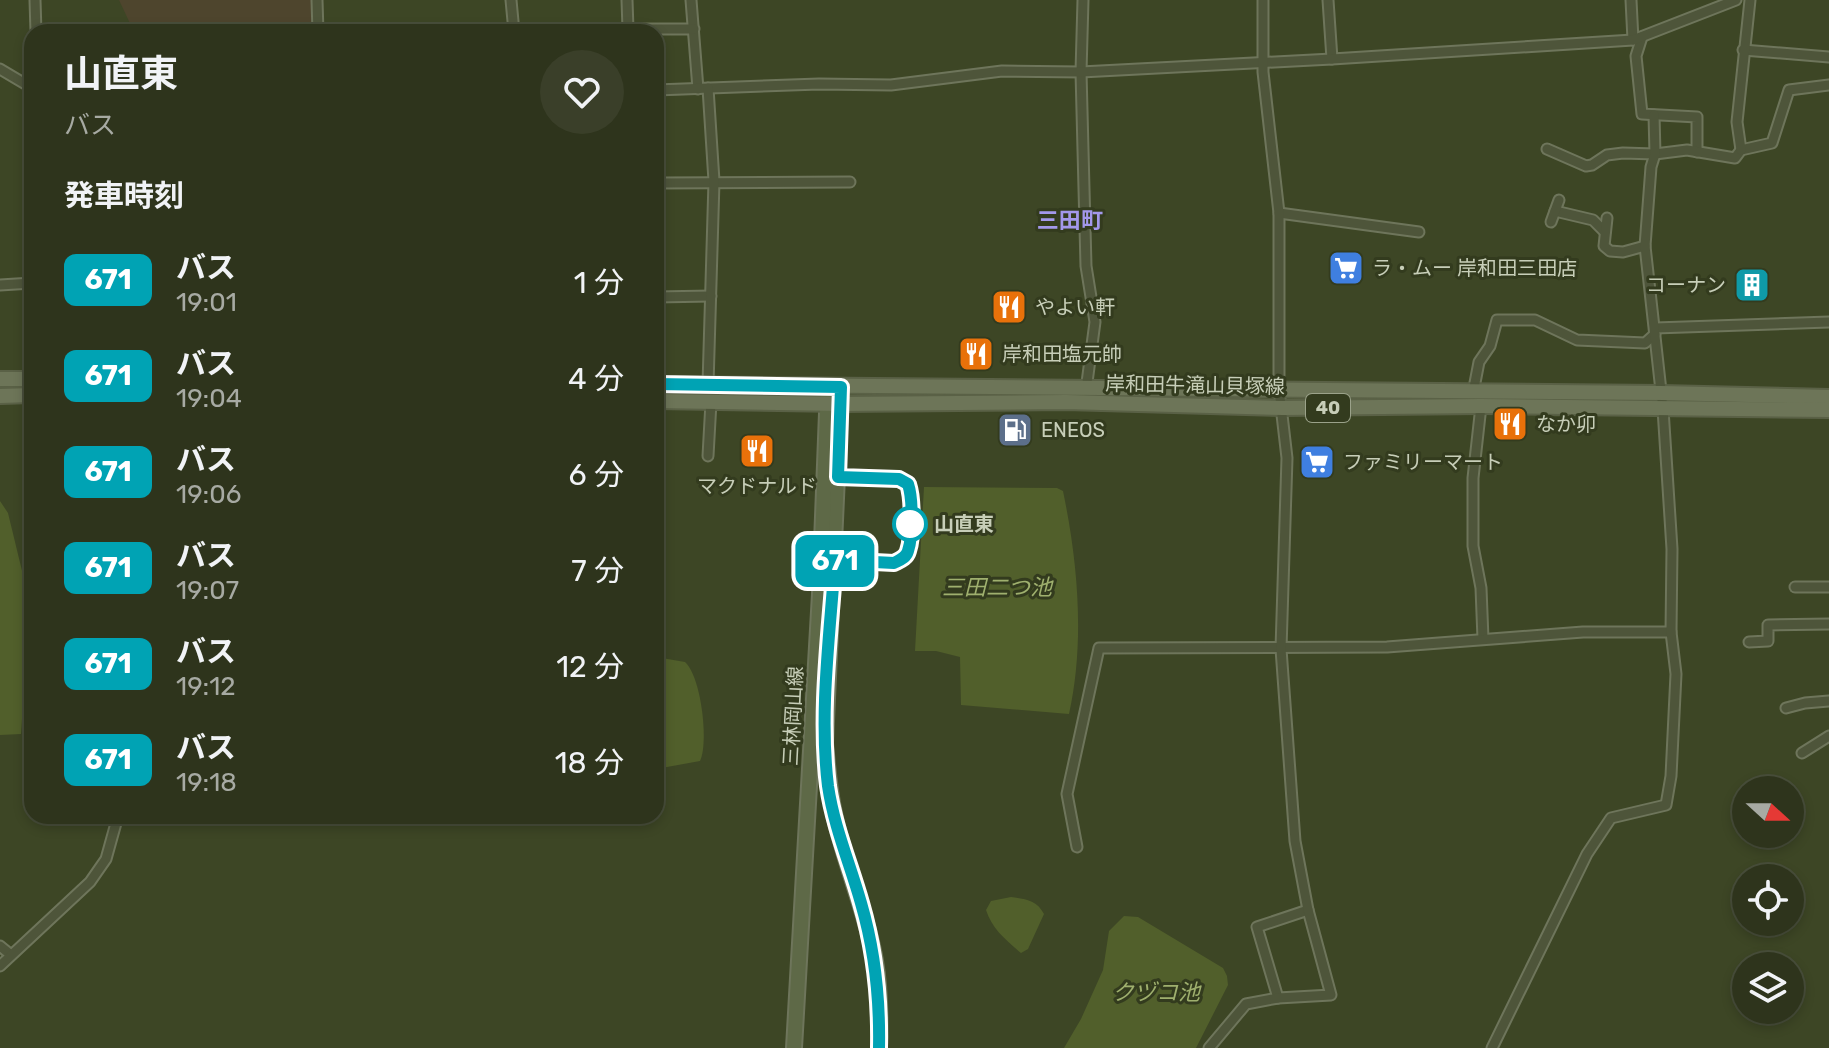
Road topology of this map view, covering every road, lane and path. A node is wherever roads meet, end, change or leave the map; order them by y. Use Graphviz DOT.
graph roads {
  1 [pos="35,0"];
  2 [pos="317,0"];
  3 [pos="511,0"];
  4 [pos="627,0"];
  5 [pos="691,0"];
  6 [pos="1083,0"];
  7 [pos="1263,0"];
  8 [pos="1328,0"];
  9 [pos="1631,0"];
  10 [pos="1736,0"];
  11 [pos="1750,0"];
  12 [pos="36,24"];
  13 [pos="318,24"];
  14 [pos="513,24"];
  15 [pos="628,24"];
  16 [pos="664,29"];
  17 [pos="694,29"];
  18 [pos="1637,38"];
  19 [pos="1743,50"];
  20 [pos="1829,57"];
  21 [pos="1332,59"];
  22 [pos="1263,63"];
  23 [pos="0,69"];
  24 [pos="1081,72"];
  25 [pos="24,83"];
  26 [pos="1829,85"];
  27 [pos="703,89"];
  28 [pos="664,90"];
  29 [pos="1654,115"];
  30 [pos="1547,149"];
  31 [pos="1741,150"];
  32 [pos="1697,152"];
  33 [pos="1655,154"];
  34 [pos="664,181"];
  35 [pos="714,181"];
  36 [pos="850,182"];
  37 [pos="1559,200"];
  38 [pos="1555,211"];
  39 [pos="1279,213"];
  40 [pos="1607,218"];
  41 [pos="1551,222"];
  42 [pos="1419,232"];
  43 [pos="1605,232"];
  44 [pos="1645,246"];
  45 [pos="24,284"];
  46 [pos="0,285"];
  47 [pos="711,296"];
  48 [pos="664,297"];
  49 [pos="1829,322"];
  50 [pos="1655,331"];
  51 [pos="0,379"];
  52 [pos="24,379"];
  53 [pos="664,384"];
  54 [pos="708,385"];
  55 [pos="835,387"];
  56 [pos="1279,389"];
  57 [pos="1086,390"];
  58 [pos="1473,393"];
  59 [pos="1662,393"];
  60 [pos="24,395"];
  61 [pos="0,396"];
  62 [pos="1829,397"];
  63 [pos="664,401"];
  64 [pos="711,402"];
  65 [pos="834,404"];
  66 [pos="1481,406"];
  67 [pos="1283,408"];
  68 [pos="1663,409"];
  69 [pos="1829,410"];
  70 [pos="708,456"];
  71 [pos="1795,587"];
  72 [pos="1829,587"];
  73 [pos="1829,624"];
  74 [pos="1671,632"];
  75 [pos="1483,639"];
  76 [pos="1749,642"];
  77 [pos="1281,649"];
  78 [pos="1829,701"];
  79 [pos="1786,708"];
  80 [pos="1829,736"];
  81 [pos="1802,753"];
  82 [pos="116,824"];
  83 [pos="1077,847"];
  84 [pos="1308,910"];
  85 [pos="0,946"];
  86 [pos="11,955"];
  87 [pos="0,966"];
  88 [pos="1278,998"];
  89 [pos="794,1048"];
  90 [pos="879,1048"];
  91 [pos="1209,1048"];
  92 [pos="1492,1048"];
  1 -- 12 [label="street"];
  2 -- 13 [label="street"];
  3 -- 14 [label="street"];
  4 -- 15 [label="street"];
  5 -- 17 [label="street"];
  6 -- 24 [label="street"];
  7 -- 22 [label="street"];
  8 -- 21 [label="street"];
  9 -- 18 [label="street"];
  10 -- 18 [label="street"];
  11 -- 19 [label="street"];
  16 -- 17 [label="street"];
  17 -- 27 [label="street"];
  18 -- 21 [label="street"];
  18 -- 29 [label="street"];
  19 -- 20 [label="street"];
  19 -- 31 [label="street"];
  21 -- 22 [label="street"];
  22 -- 24 [label="street"];
  22 -- 39 [label="street"];
  23 -- 25 [label="street"];
  24 -- 27 [label="street"];
  24 -- 57 [label="street"];
  26 -- 31 [label="street"];
  27 -- 28 [label="street"];
  27 -- 35 [label="street"];
  29 -- 32 [label="street"];
  29 -- 33 [label="street"];
  30 -- 33 [label="street"];
  31 -- 32 [label="street"];
  32 -- 33 [label="street"];
  33 -- 44 [label="street"];
  34 -- 35 [label="street"];
  35 -- 36 [label="street"];
  35 -- 47 [label="street"];
  37 -- 38 [label="street"];
  38 -- 41 [label="street"];
  38 -- 43 [label="street"];
  39 -- 42 [label="street"];
  39 -- 56 [label="street"];
  40 -- 43 [label="street"];
  43 -- 44 [label="street"];
  44 -- 50 [label="street"];
  45 -- 46 [label="street"];
  47 -- 48 [label="street"];
  47 -- 54 [label="street"];
  49 -- 50 [label="street"];
  50 -- 58 [label="street"];
  50 -- 59 [label="street"];
  51 -- 52 [label="main road"];
  53 -- 54 [label="main road, 岸和田牛滝山貝塚線 / 40"];
  54 -- 55 [label="main road, 岸和田牛滝山貝塚線 / 40"];
  55 -- 57 [label="main road, 岸和田牛滝山貝塚線 / 40"];
  55 -- 65 [label="main road, 三林岡山線"];
  56 -- 57 [label="main road, 岸和田牛滝山貝塚線 / 40"];
  56 -- 58 [label="main road, 岸和田牛滝山貝塚線 / 40"];
  56 -- 67 [label="street"];
  58 -- 59 [label="main road, 岸和田牛滝山貝塚線 / 40"];
  59 -- 62 [label="main road, 岸和田牛滝山貝塚線 / 40"];
  59 -- 68 [label="street"];
  60 -- 61 [label="main road"];
  63 -- 64 [label="main road, 岸和田牛滝山貝塚線 / 40"];
  64 -- 65 [label="main road, 岸和田牛滝山貝塚線 / 40"];
  64 -- 70 [label="street"];
  65 -- 67 [label="main road, 岸和田牛滝山貝塚線 / 40"];
  65 -- 89 [label="main road, 三林岡山線"];
  65 -- 90 [label="main road, 三林岡山線"];
  66 -- 67 [label="main road, 岸和田牛滝山貝塚線 / 40"];
  66 -- 68 [label="main road, 岸和田牛滝山貝塚線 / 40"];
  66 -- 75 [label="street"];
  67 -- 77 [label="street"];
  68 -- 69 [label="main road, 岸和田牛滝山貝塚線 / 40"];
  68 -- 74 [label="street"];
  71 -- 72 [label="street"];
  73 -- 76 [label="street"];
  74 -- 75 [label="street"];
  74 -- 92 [label="street"];
  75 -- 77 [label="street"];
  77 -- 83 [label="street"];
  77 -- 84 [label="street"];
  78 -- 79 [label="street"];
  80 -- 81 [label="street"];
  82 -- 86 [label="street"];
  84 -- 88 [label="street"];
  84 -- 88 [label="street"];
  85 -- 86 [label="street"];
  86 -- 87 [label="street"];
  88 -- 91 [label="street"];
}
